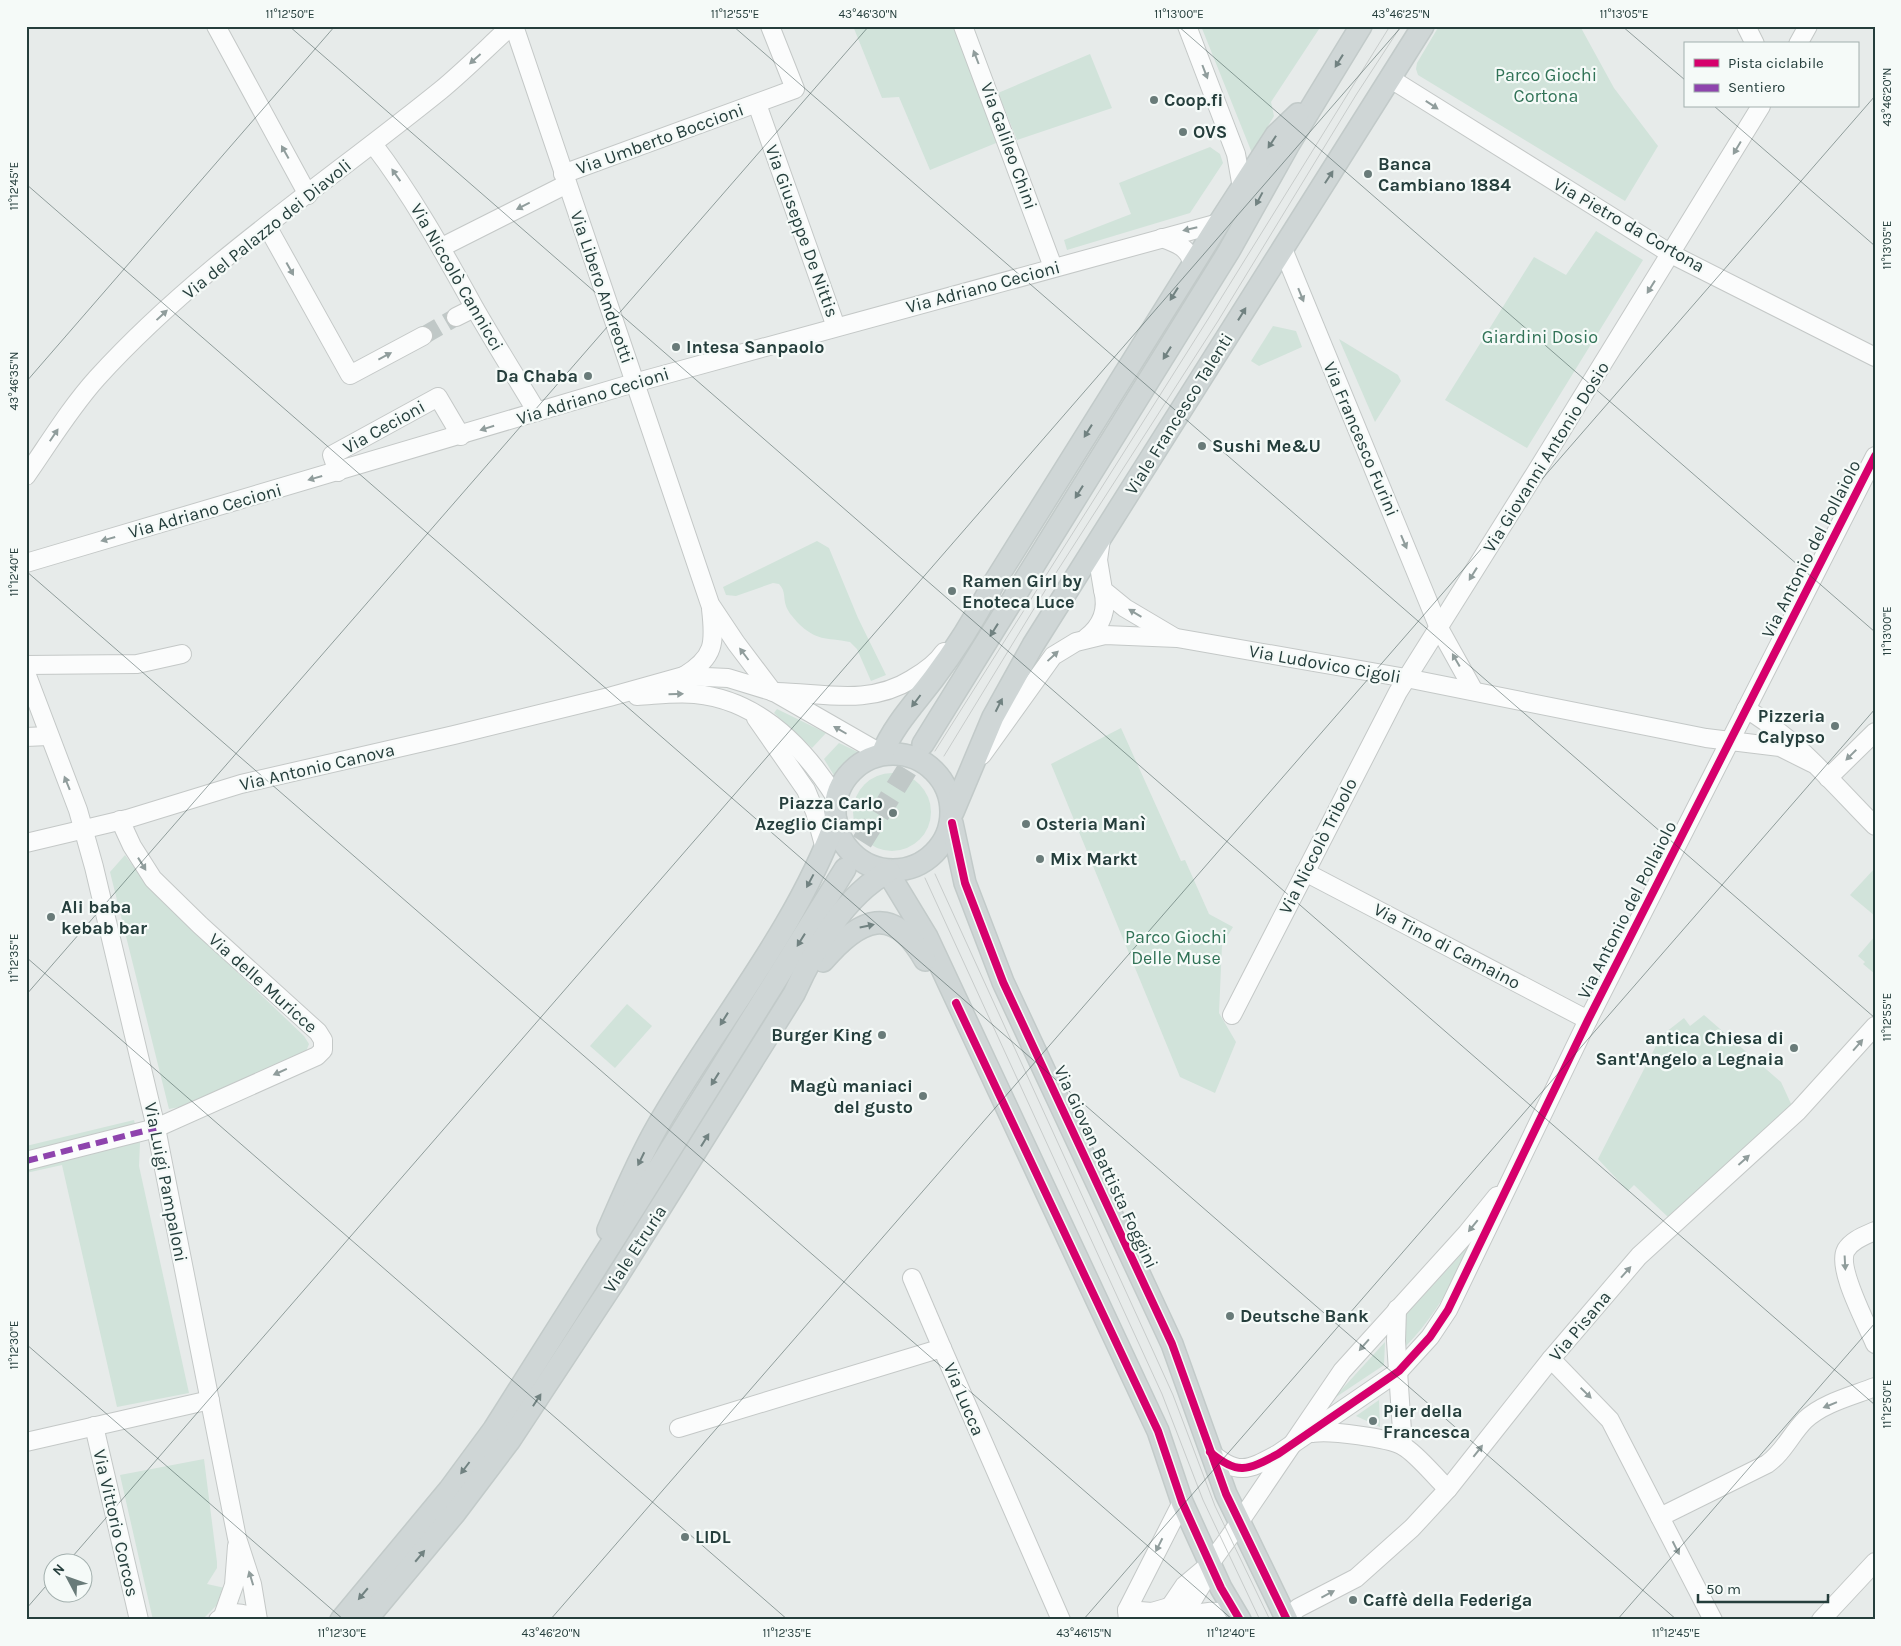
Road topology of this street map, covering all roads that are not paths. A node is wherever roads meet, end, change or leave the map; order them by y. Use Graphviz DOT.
graph roads {
  1 [pos="216,26"];
  2 [pos="512,26"];
  3 [pos="770,26"];
  4 [pos="963,26"];
  5 [pos="1187,26"];
  6 [pos="1361,26"];
  7 [pos="1423,26"];
  8 [pos="1746,26"];
  9 [pos="1808,26"];
  10 [pos="1754,42"];
  11 [pos="1799,42"];
  12 [pos="1391,79"];
  13 [pos="1318,95"];
  14 [pos="757,104"];
  15 [pos="1760,108"];
  16 [pos="373,144"];
  17 [pos="565,179"];
  18 [pos="1242,188"];
  19 [pos="308,195"];
  20 [pos="1219,222"];
  21 [pos="267,226"];
  22 [pos="1162,238"];
  23 [pos="442,248"];
  24 [pos="1283,249"];
  25 [pos="1671,254"];
  26 [pos="1192,264"];
  27 [pos="1053,267"];
  28 [pos="474,308"];
  29 [pos="456,317"];
  30 [pos="836,327"];
  31 [pos="423,336"];
  32 [pos="1875,357"];
  33 [pos="634,382"];
  34 [pos="537,412"];
  35 [pos="461,436"];
  36 [pos="1875,456"];
  37 [pos="338,472"];
  38 [pos="26,476"];
  39 [pos="1101,536"];
  40 [pos="26,563"];
  41 [pos="992,586"];
  42 [pos="1103,590"];
  43 [pos="710,604"];
  44 [pos="1439,628"];
  45 [pos="1086,638"];
  46 [pos="1177,638"];
  47 [pos="182,654"];
  48 [pos="26,665"];
  49 [pos="26,674"];
  50 [pos="684,676"];
  51 [pos="1406,678"];
  52 [pos="1474,691"];
  53 [pos="774,692"];
  54 [pos="610,697"];
  55 [pos="1746,709"];
  56 [pos="752,712"];
  57 [pos="1875,732"];
  58 [pos="48,736"];
  59 [pos="26,737"];
  60 [pos="1729,742"];
  61 [pos="923,744"];
  62 [pos="882,754"];
  63 [pos="1812,763"];
  64 [pos="973,766"];
  65 [pos="1828,778"];
  66 [pos="836,798"];
  67 [pos="952,818"];
  68 [pos="120,820"];
  69 [pos="836,820"];
  70 [pos="1875,826"];
  71 [pos="83,829"];
  72 [pos="26,843"];
  73 [pos="825,849"];
  74 [pos="845,869"];
  75 [pos="889,871"];
  76 [pos="1305,872"];
  77 [pos="794,994"];
  78 [pos="956,1003"];
  79 [pos="1232,1015"];
  80 [pos="1588,1020"];
  81 [pos="1875,1026"];
  82 [pos="156,1128"];
  83 [pos="26,1161"];
  84 [pos="1513,1173"];
  85 [pos="1875,1231"];
  86 [pos="912,1278"];
  87 [pos="573,1305"];
  88 [pos="1397,1309"];
  89 [pos="1875,1344"];
  90 [pos="942,1348"];
  91 [pos="1551,1359"];
  92 [pos="1399,1371"];
  93 [pos="1875,1386"];
  94 [pos="210,1400"];
  95 [pos="94,1426"];
  96 [pos="679,1428"];
  97 [pos="1312,1433"];
  98 [pos="502,1434"];
  99 [pos="26,1442"];
  100 [pos="1290,1446"];
  101 [pos="1403,1446"];
  102 [pos="1210,1452"];
  103 [pos="1448,1489"];
  104 [pos="1182,1502"];
  105 [pos="1660,1517"];
  106 [pos="1238,1523"];
  107 [pos="237,1538"];
  108 [pos="1875,1562"];
  109 [pos="1209,1564"];
  110 [pos="1123,1616"];
  111 [pos="1170,1616"];
  112 [pos="1238,1617"];
  113 [pos="220,1618"];
  114 [pos="1286,1619"];
  115 [pos="139,1620"];
  116 [pos="253,1620"];
  117 [pos="258,1620"];
  118 [pos="342,1620"];
  119 [pos="366,1620"];
  120 [pos="1061,1620"];
  121 [pos="1186,1620"];
  122 [pos="1713,1620"];
  123 [pos="1821,1620"];
  19 -- 1 [label="street, one-way"];
  2 -- 16 [label="street, Via del Palazzo dei Diavoli, one-way"];
  2 -- 17 [label="street, Via Libero Andreotti"];
  3 -- 14 [label="street, Via Umberto Boccioni"];
  27 -- 4 [label="street, Via Galileo Chini, one-way"];
  5 -- 18 [label="street, one-way"];
  6 -- 13 [label="main road, one-way"];
  7 -- 12 [label="main road, Viale Francesco Talenti"];
  8 -- 10 [label="street"];
  9 -- 11 [label="street"];
  24 -- 12 [label="main road, Viale Francesco Talenti, one-way"];
  12 -- 25 [label="street, Via Pietro da Cortona, one-way"];
  13 -- 18 [label="main road, one-way"];
  13 -- 61 [label="main road, one-way"];
  14 -- 17 [label="street, Via Umberto Boccioni"];
  14 -- 30 [label="street, Via Giuseppe De Nittis"];
  15 -- 25 [label="street, Via Giovanni Antonio Dosio, one-way"];
  16 -- 19 [label="street, Via del Palazzo dei Diavoli"];
  23 -- 16 [label="street, Via Niccolò Cannicci, one-way"];
  17 -- 23 [label="street, Via Umberto Boccioni, one-way"];
  17 -- 33 [label="street, Via Libero Andreotti"];
  18 -- 20 [label="main road"];
  19 -- 21 [label="street, Via del Palazzo dei Diavoli"];
  20 -- 22 [label="street, one-way"];
  20 -- 26 [label="main road"];
  21 -- 31 [label="street, one-way"];
  38 -- 21 [label="street, Via del Palazzo dei Diavoli, one-way"];
  22 -- 26 [label="street"];
  22 -- 27 [label="street, Via Adriano Cecioni"];
  23 -- 28 [label="street, Via Niccolò Cannicci"];
  39 -- 24 [label="main road, Viale Francesco Talenti, one-way"];
  24 -- 44 [label="street, Via Francesco Furini, one-way"];
  25 -- 32 [label="street, Via Pietro da Cortona"];
  25 -- 44 [label="street, Via Giovanni Antonio Dosio, one-way"];
  26 -- 41 [label="main road, one-way"];
  27 -- 30 [label="street, Via Adriano Cecioni"];
  28 -- 29 [label="street"];
  28 -- 34 [label="street, Via Niccolò Cannicci"];
  30 -- 33 [label="street, Via Adriano Cecioni"];
  33 -- 34 [label="street, Via Adriano Cecioni"];
  33 -- 43 [label="street, Via Libero Andreotti"];
  34 -- 35 [label="street, Via Adriano Cecioni, one-way"];
  35 -- 37 [label="street, Via Adriano Cecioni"];
  35 -- 37 [label="street, Via Cecioni"];
  36 -- 55 [label="street, Via Antonio del Pollaiolo"];
  37 -- 40 [label="street, Via Adriano Cecioni, one-way"];
  39 -- 42 [label="street, Via Ludovico Cigoli"];
  64 -- 39 [label="main road, Viale Francesco Talenti, one-way"];
  41 -- 53 [label="street"];
  41 -- 62 [label="main road, one-way"];
  42 -- 45 [label="street, Via Ludovico Cigoli"];
  46 -- 42 [label="street, Via Ludovico Cigoli, one-way"];
  43 -- 50 [label="street, Via Libero Andreotti"];
  53 -- 43 [label="street, Via Libero Andreotti, one-way"];
  44 -- 51 [label="street, Via Giovanni Antonio Dosio"];
  52 -- 44 [label="street, one-way"];
  45 -- 46 [label="street, Via Ludovico Cigoli"];
  64 -- 45 [label="street, Via Ludovico Cigoli, one-way"];
  46 -- 51 [label="street, Via Ludovico Cigoli"];
  47 -- 48 [label="street"];
  49 -- 58 [label="street, Via Luigi Pampaloni"];
  50 -- 53 [label="street, Via Antonio Canova"];
  50 -- 54 [label="street, Via Antonio Canova"];
  51 -- 52 [label="street, Via Ludovico Cigoli"];
  51 -- 76 [label="street, Via Niccolò Tribolo"];
  52 -- 60 [label="street, Via Ludovico Cigoli"];
  62 -- 53 [label="street, one-way"];
  54 -- 56 [label="street, Via Antonio Canova, one-way"];
  54 -- 68 [label="street, Via Antonio Canova"];
  55 -- 60 [label="street, Via Antonio del Pollaiolo"];
  55 -- 63 [label="street"];
  56 -- 66 [label="street"];
  56 -- 73 [label="street"];
  57 -- 65 [label="street, one-way"];
  58 -- 59 [label="street"];
  71 -- 58 [label="street, Via Luigi Pampaloni, one-way"];
  60 -- 63 [label="street, Via Ludovico Cigoli"];
  60 -- 80 [label="street, Via Antonio del Pollaiolo"];
  62 -- 66 [label="main road"];
  62 -- 67 [label="main road"];
  63 -- 65 [label="street"];
  64 -- 67 [label="main road, Viale Francesco Talenti"];
  65 -- 70 [label="street"];
  66 -- 69 [label="main road"];
  67 -- 75 [label="main road"];
  67 -- 102 [label="main road, Via Giovan Battista Foggini"];
  68 -- 71 [label="street, Via Antonio Canova"];
  68 -- 82 [label="street, Via delle Muricce, one-way"];
  69 -- 73 [label="main road, Viale Etruria"];
  69 -- 75 [label="main road"];
  71 -- 72 [label="street, Via Antonio Canova"];
  71 -- 82 [label="street, Via Luigi Pampaloni"];
  73 -- 87 [label="main road, Viale Etruria, one-way"];
  74 -- 87 [label="main road, Viale Etruria, one-way"];
  75 -- 77 [label="main road, Viale Etruria"];
  75 -- 78 [label="main road"];
  76 -- 79 [label="street, Via Niccolò Tribolo"];
  76 -- 80 [label="street, Via Tino di Camaino"];
  77 -- 78 [label="main road, one-way"];
  98 -- 77 [label="main road, Viale Etruria, one-way"];
  78 -- 104 [label="main road"];
  80 -- 84 [label="street, Via Antonio del Pollaiolo"];
  91 -- 81 [label="street, Via Pisana, one-way"];
  82 -- 83 [label="street"];
  82 -- 94 [label="street, Via Luigi Pampaloni"];
  84 -- 88 [label="street, Via Antonio del Pollaiolo, one-way"];
  84 -- 92 [label="street, Via Antonio del Pollaiolo"];
  85 -- 89 [label="street, one-way"];
  86 -- 90 [label="street"];
  87 -- 98 [label="main road, Viale Etruria"];
  88 -- 92 [label="street"];
  88 -- 100 [label="street, Via Antonio del Pollaiolo, one-way"];
  90 -- 96 [label="street, Via Lucca"];
  90 -- 120 [label="street, Via Lucca"];
  103 -- 91 [label="street, Via Pisana, one-way"];
  91 -- 105 [label="street, one-way"];
  92 -- 97 [label="street, Via Antonio del Pollaiolo"];
  92 -- 101 [label="street"];
  93 -- 105 [label="street, one-way"];
  94 -- 95 [label="street, Via Vittorio Corcos"];
  94 -- 107 [label="street, Via Luigi Pampaloni"];
  95 -- 99 [label="street, Via Vittorio Corcos"];
  95 -- 115 [label="street, Via Vittorio Corcos"];
  97 -- 100 [label="street, Via Antonio del Pollaiolo"];
  97 -- 101 [label="street"];
  98 -- 118 [label="main road, Viale Etruria, one-way"];
  119 -- 98 [label="main road, Viale Etruria, one-way"];
  100 -- 102 [label="street, Via Antonio del Pollaiolo"];
  100 -- 106 [label="street, Via Antonio del Pollaiolo"];
  101 -- 103 [label="street"];
  102 -- 106 [label="main road, Via Giovan Battista Foggini"];
  114 -- 103 [label="street, Via Pisana, one-way"];
  104 -- 109 [label="main road"];
  104 -- 110 [label="street, one-way"];
  105 -- 122 [label="street, one-way"];
  106 -- 109 [label="street, Via Antonio del Pollaiolo"];
  106 -- 114 [label="main road, Via Giovan Battista Foggini"];
  107 -- 113 [label="street, Via Luigi Pampaloni"];
  117 -- 107 [label="street, Via Luigi Pampaloni, one-way"];
  108 -- 123 [label="street"];
  109 -- 111 [label="street, Via Antonio del Pollaiolo"];
  109 -- 112 [label="main road"];
  110 -- 111 [label="street"];
  112 -- 121 [label="street"];
  113 -- 116 [label="street, Via Luigi Pampaloni"];
}
